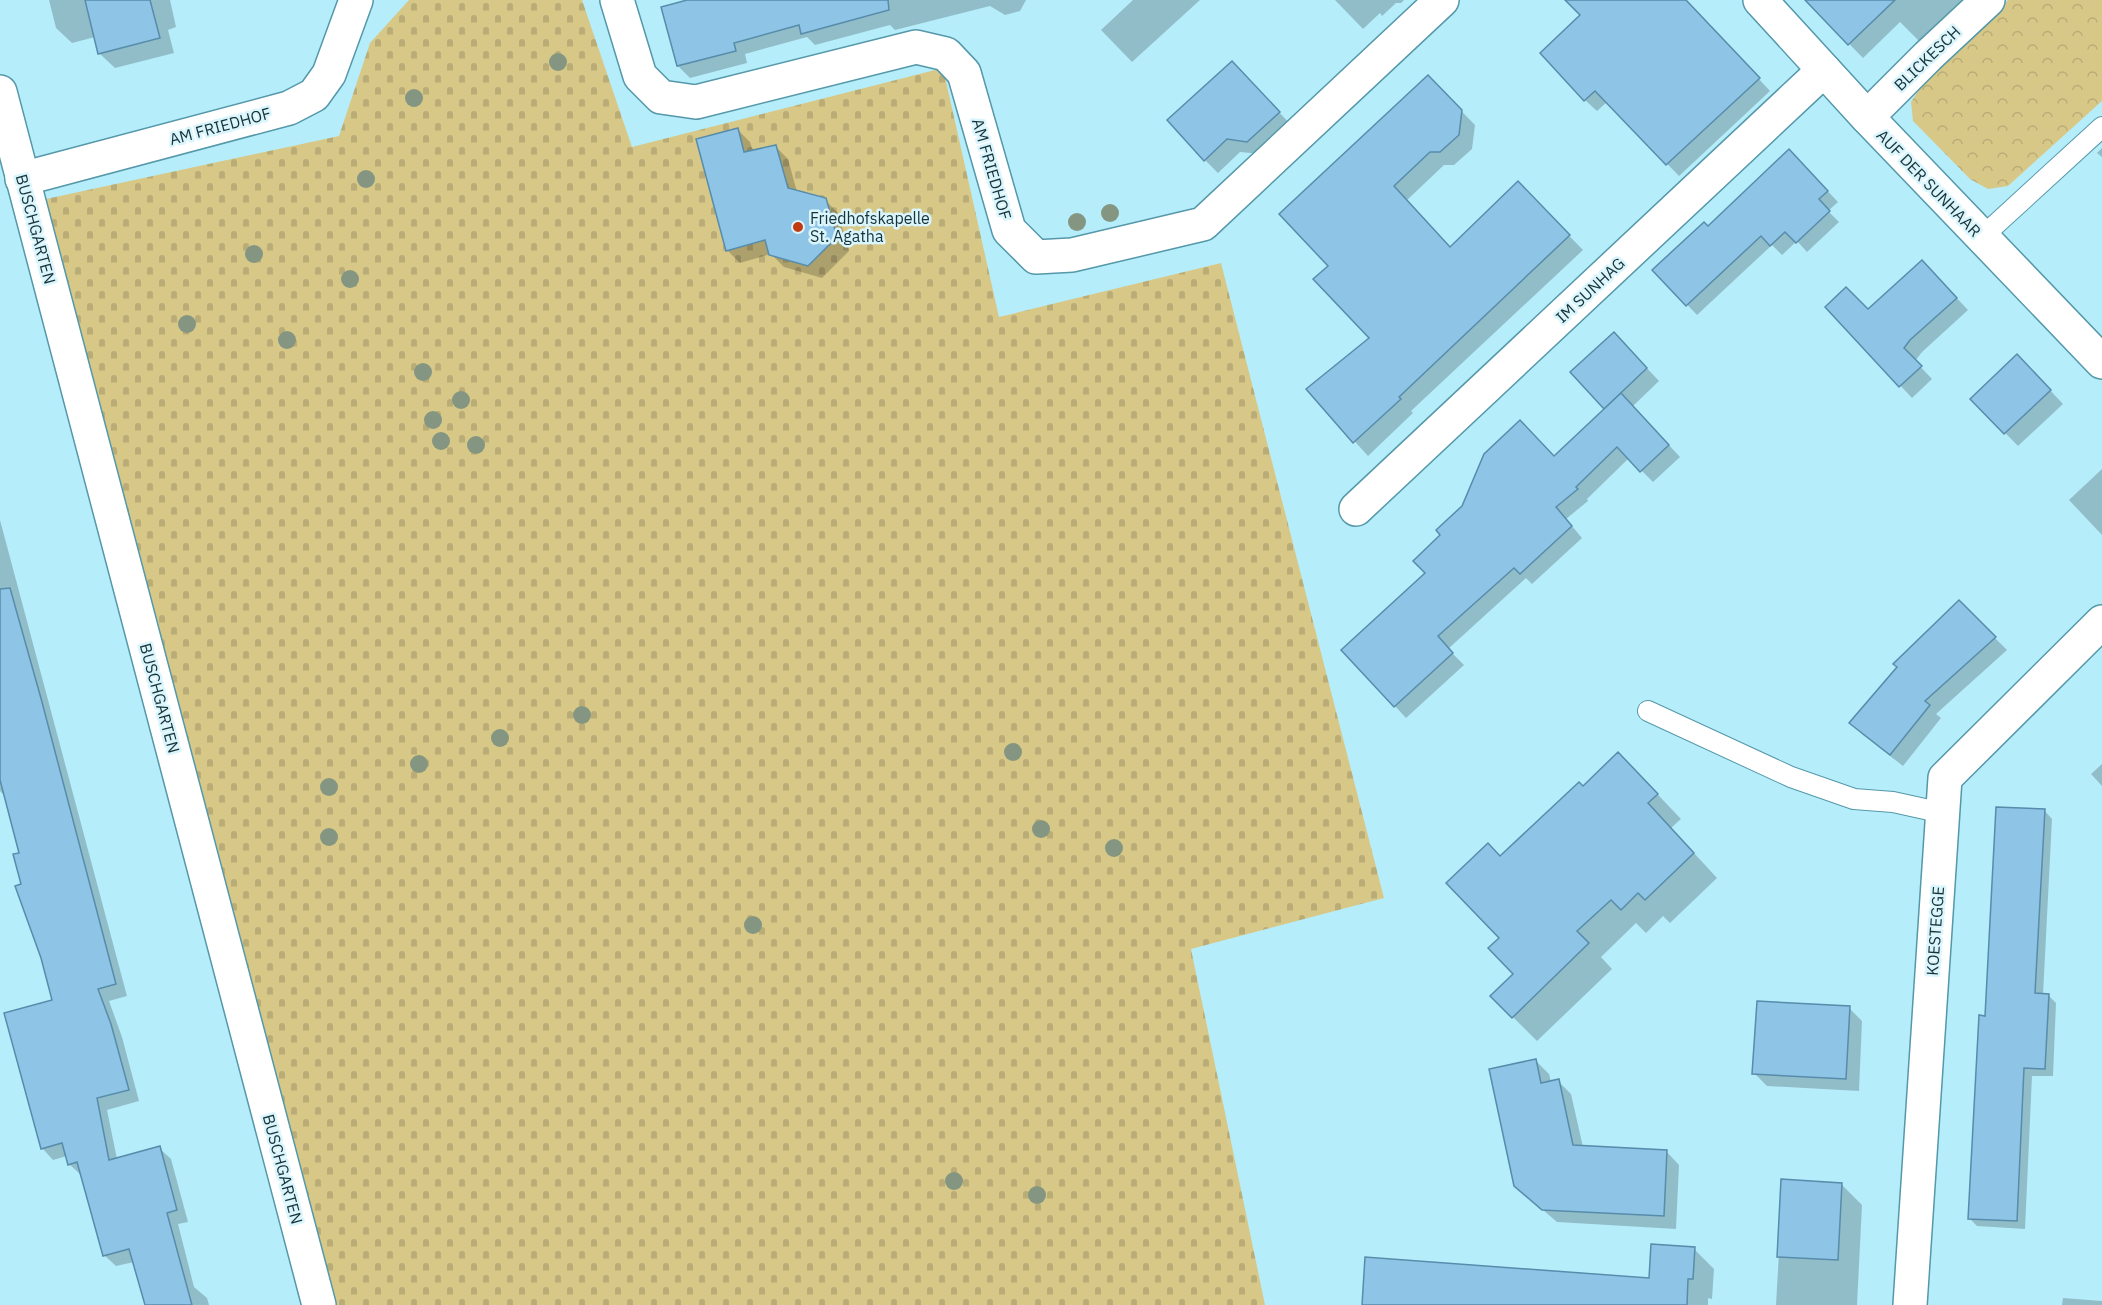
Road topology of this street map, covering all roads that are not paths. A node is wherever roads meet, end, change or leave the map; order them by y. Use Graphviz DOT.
graph roads {
  1 [pos="356,0"];
  2 [pos="617,0"];
  3 [pos="1442,0"];
  4 [pos="1760,0"];
  5 [pos="1988,0"];
  6 [pos="1824,70"];
  7 [pos="0,92"];
  8 [pos="1867,117"];
  9 [pos="2102,127"];
  10 [pos="22,179"];
  11 [pos="1982,237"];
  12 [pos="2102,363"];
  13 [pos="1356,509"];
  14 [pos="2102,622"];
  15 [pos="1648,711"];
  16 [pos="1943,813"];
  17 [pos="319,1305"];
  18 [pos="1910,1305"];
  1 -- 10 [label="street, AM FRIEDHOF"];
  2 -- 3 [label="street, AM FRIEDHOF"];
  4 -- 6 [label="street, AUF DER SUNHAAR"];
  5 -- 8 [label="street, BLICKESCH"];
  6 -- 8 [label="street, AUF DER SUNHAAR"];
  6 -- 13 [label="street, IM SUNHAG"];
  7 -- 10 [label="street, BUSCHGARTEN"];
  8 -- 11 [label="street, AUF DER SUNHAAR"];
  9 -- 11 [label="lane"];
  10 -- 17 [label="street, BUSCHGARTEN"];
  11 -- 12 [label="street, AUF DER SUNHAAR"];
  14 -- 16 [label="street, KOESTEGGE"];
  15 -- 16 [label="lane"];
  16 -- 18 [label="street, KOESTEGGE"];
}
